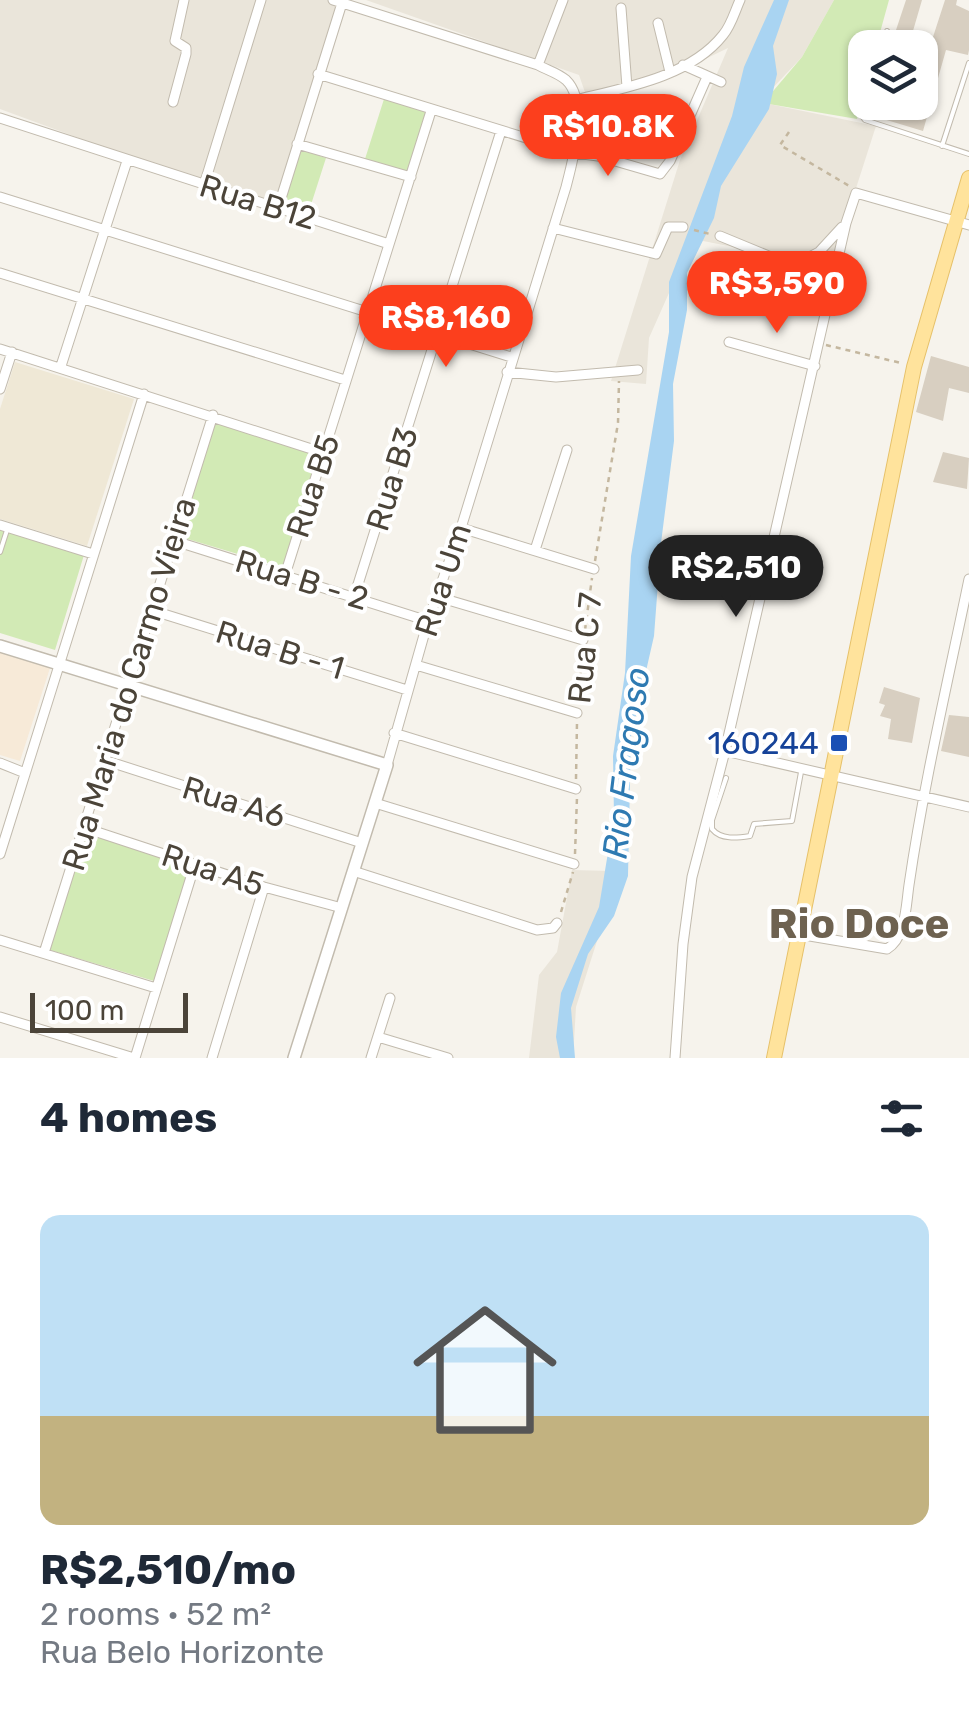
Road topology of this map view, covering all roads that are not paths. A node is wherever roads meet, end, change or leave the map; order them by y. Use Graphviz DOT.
graph roads {
  1 [pos="184,0"];
  2 [pos="261,0"];
  3 [pos="563,0"];
  4 [pos="740,0"];
  5 [pos="337,1"];
  6 [pos="621,8"];
  7 [pos="658,23"];
  8 [pos="969,63"];
  9 [pos="538,66"];
  10 [pos="683,66"];
  11 [pos="670,72"];
  12 [pos="318,74"];
  13 [pos="708,77"];
  14 [pos="721,82"];
  15 [pos="627,87"];
  16 [pos="575,100"];
  17 [pos="173,102"];
  18 [pos="430,111"];
  19 [pos="0,118"];
  20 [pos="865,120"];
  21 [pos="500,131"];
  22 [pos="297,144"];
  23 [pos="942,146"];
  24 [pos="575,154"];
  25 [pos="969,154"];
  26 [pos="127,160"];
  27 [pos="411,177"];
  28 [pos="969,178"];
  29 [pos="204,185"];
  30 [pos="0,197"];
  31 [pos="278,208"];
  32 [pos="848,215"];
  33 [pos="962,223"];
  34 [pos="683,227"];
  35 [pos="553,228"];
  36 [pos="104,231"];
  37 [pos="720,236"];
  38 [pos="388,244"];
  39 [pos="798,263"];
  40 [pos="835,273"];
  41 [pos="0,274"];
  42 [pos="82,299"];
  43 [pos="368,312"];
  44 [pos="436,334"];
  45 [pos="728,342"];
  46 [pos="0,349"];
  47 [pos="12,352"];
  48 [pos="511,357"];
  49 [pos="61,366"];
  50 [pos="814,366"];
  51 [pos="638,370"];
  52 [pos="506,372"];
  53 [pos="345,380"];
  54 [pos="0,389"];
  55 [pos="144,394"];
  56 [pos="213,415"];
  57 [pos="567,450"];
  58 [pos="324,453"];
  59 [pos="4,526"];
  60 [pos="460,528"];
  61 [pos="175,541"];
  62 [pos="535,550"];
  63 [pos="0,552"];
  64 [pos="93,554"];
  65 [pos="594,569"];
  66 [pos="284,575"];
  67 [pos="969,579"];
  68 [pos="354,597"];
  69 [pos="438,597"];
  70 [pos="154,611"];
  71 [pos="428,621"];
  72 [pos="584,640"];
  73 [pos="0,646"];
  74 [pos="58,664"];
  75 [pos="416,665"];
  76 [pos="130,686"];
  77 [pos="407,690"];
  78 [pos="577,713"];
  79 [pos="394,733"];
  80 [pos="725,751"];
  81 [pos="106,761"];
  82 [pos="0,764"];
  83 [pos="386,765"];
  84 [pos="801,770"];
  85 [pos="25,773"];
  86 [pos="828,776"];
  87 [pos="726,778"];
  88 [pos="576,789"];
  89 [pos="922,797"];
  90 [pos="374,803"];
  91 [pos="969,807"];
  92 [pos="86,828"];
  93 [pos="362,843"];
  94 [pos="0,854"];
  95 [pos="195,864"];
  96 [pos="574,864"];
  97 [pos="353,871"];
  98 [pos="264,887"];
  99 [pos="342,908"];
  100 [pos="557,923"];
  101 [pos="797,934"];
  102 [pos="0,940"];
  103 [pos="44,953"];
  104 [pos="156,988"];
  105 [pos="390,998"];
  106 [pos="0,1017"];
  107 [pos="378,1037"];
  108 [pos="135,1058"];
  109 [pos="212,1058"];
  110 [pos="294,1058"];
  111 [pos="371,1058"];
  112 [pos="448,1058"];
  113 [pos="675,1058"];
  114 [pos="774,1058"];
  1 -- 17 [label="street"];
  2 -- 29 [label="street"];
  3 -- 9 [label="street"];
  4 -- 10 [label="street"];
  5 -- 9 [label="street"];
  5 -- 12 [label="street"];
  6 -- 15 [label="street"];
  7 -- 11 [label="street"];
  8 -- 23 [label="lane"];
  9 -- 16 [label="street"];
  10 -- 11 [label="street"];
  10 -- 13 [label="street"];
  11 -- 15 [label="street"];
  12 -- 18 [label="street"];
  12 -- 22 [label="street"];
  13 -- 14 [label="street"];
  13 -- 24 [label="street"];
  15 -- 16 [label="street"];
  16 -- 24 [label="street, Rua Um"];
  18 -- 21 [label="street"];
  18 -- 27 [label="street, Rua B5"];
  19 -- 26 [label="street, Rua B12"];
  20 -- 23 [label="lane"];
  21 -- 24 [label="street"];
  21 -- 44 [label="street, Rua B3"];
  22 -- 27 [label="street"];
  22 -- 31 [label="street"];
  23 -- 25 [label="lane"];
  24 -- 35 [label="street, Rua Um"];
  26 -- 29 [label="street, Rua B12"];
  26 -- 36 [label="street"];
  27 -- 38 [label="street, Rua B5"];
  28 -- 33 [label="main road"];
  29 -- 31 [label="street, Rua B12"];
  30 -- 36 [label="street"];
  31 -- 38 [label="street, Rua B12"];
  32 -- 33 [label="street"];
  32 -- 39 [label="street"];
  32 -- 40 [label="street"];
  33 -- 86 [label="main road"];
  34 -- 35 [label="street"];
  35 -- 48 [label="street, Rua Um"];
  36 -- 42 [label="street"];
  36 -- 43 [label="street"];
  37 -- 39 [label="street"];
  38 -- 43 [label="street, Rua B5"];
  39 -- 40 [label="street"];
  40 -- 50 [label="street"];
  41 -- 42 [label="street"];
  42 -- 49 [label="street"];
  42 -- 53 [label="street"];
  43 -- 44 [label="street"];
  43 -- 53 [label="street, Rua B5"];
  44 -- 48 [label="street"];
  44 -- 68 [label="street, Rua B3"];
  45 -- 50 [label="street"];
  46 -- 47 [label="street"];
  47 -- 49 [label="street"];
  47 -- 54 [label="street"];
  48 -- 52 [label="street, Rua Um"];
  49 -- 55 [label="street"];
  50 -- 80 [label="street"];
  51 -- 52 [label="street"];
  52 -- 60 [label="street, Rua Um"];
  53 -- 58 [label="street, Rua B5"];
  55 -- 56 [label="street"];
  55 -- 64 [label="street"];
  56 -- 58 [label="street"];
  56 -- 61 [label="street, Rua Maria do Carmo Vieira"];
  57 -- 62 [label="street"];
  58 -- 66 [label="street, Rua B5"];
  59 -- 63 [label="lane"];
  59 -- 64 [label="street"];
  60 -- 62 [label="street"];
  60 -- 69 [label="street, Rua Um"];
  61 -- 66 [label="street, Rua B - 2"];
  61 -- 70 [label="street, Rua Maria do Carmo Vieira"];
  62 -- 65 [label="street"];
  64 -- 74 [label="street"];
  66 -- 68 [label="street, Rua B - 2"];
  67 -- 89 [label="street"];
  68 -- 71 [label="street, Rua B - 2"];
  69 -- 71 [label="street, Rua Um"];
  69 -- 72 [label="street"];
  70 -- 76 [label="street, Rua Maria do Carmo Vieira"];
  70 -- 77 [label="street, Rua B - 1"];
  71 -- 75 [label="street, Rua Um"];
  73 -- 74 [label="street"];
  74 -- 76 [label="street"];
  74 -- 85 [label="street"];
  75 -- 77 [label="street, Rua Um"];
  75 -- 78 [label="street"];
  76 -- 81 [label="street, Rua Maria do Carmo Vieira"];
  76 -- 83 [label="street"];
  77 -- 79 [label="street, Rua Um"];
  79 -- 83 [label="street, Rua Um"];
  79 -- 88 [label="street"];
  80 -- 84 [label="street"];
  80 -- 113 [label="street"];
  81 -- 92 [label="street, Rua Maria do Carmo Vieira"];
  81 -- 93 [label="street, Rua A6"];
  82 -- 85 [label="street"];
  83 -- 90 [label="street, Rua Um"];
  84 -- 86 [label="street"];
  84 -- 87 [label="lane"];
  85 -- 94 [label="street"];
  86 -- 89 [label="street"];
  86 -- 101 [label="main road"];
  89 -- 91 [label="street"];
  89 -- 101 [label="street"];
  90 -- 93 [label="street, Rua Um"];
  90 -- 96 [label="street"];
  92 -- 95 [label="street, Rua A5"];
  92 -- 103 [label="street, Rua Maria do Carmo Vieira"];
  93 -- 97 [label="street, Rua Um"];
  95 -- 98 [label="street, Rua A5"];
  95 -- 104 [label="street"];
  97 -- 99 [label="street, Rua Um"];
  97 -- 100 [label="street"];
  98 -- 99 [label="street, Rua A5"];
  98 -- 109 [label="street"];
  99 -- 110 [label="street, Rua Um"];
  101 -- 114 [label="main road"];
  102 -- 103 [label="street"];
  103 -- 104 [label="street"];
  104 -- 108 [label="street"];
  105 -- 107 [label="street"];
  106 -- 108 [label="street"];
  107 -- 111 [label="street"];
  107 -- 112 [label="street"];
}
